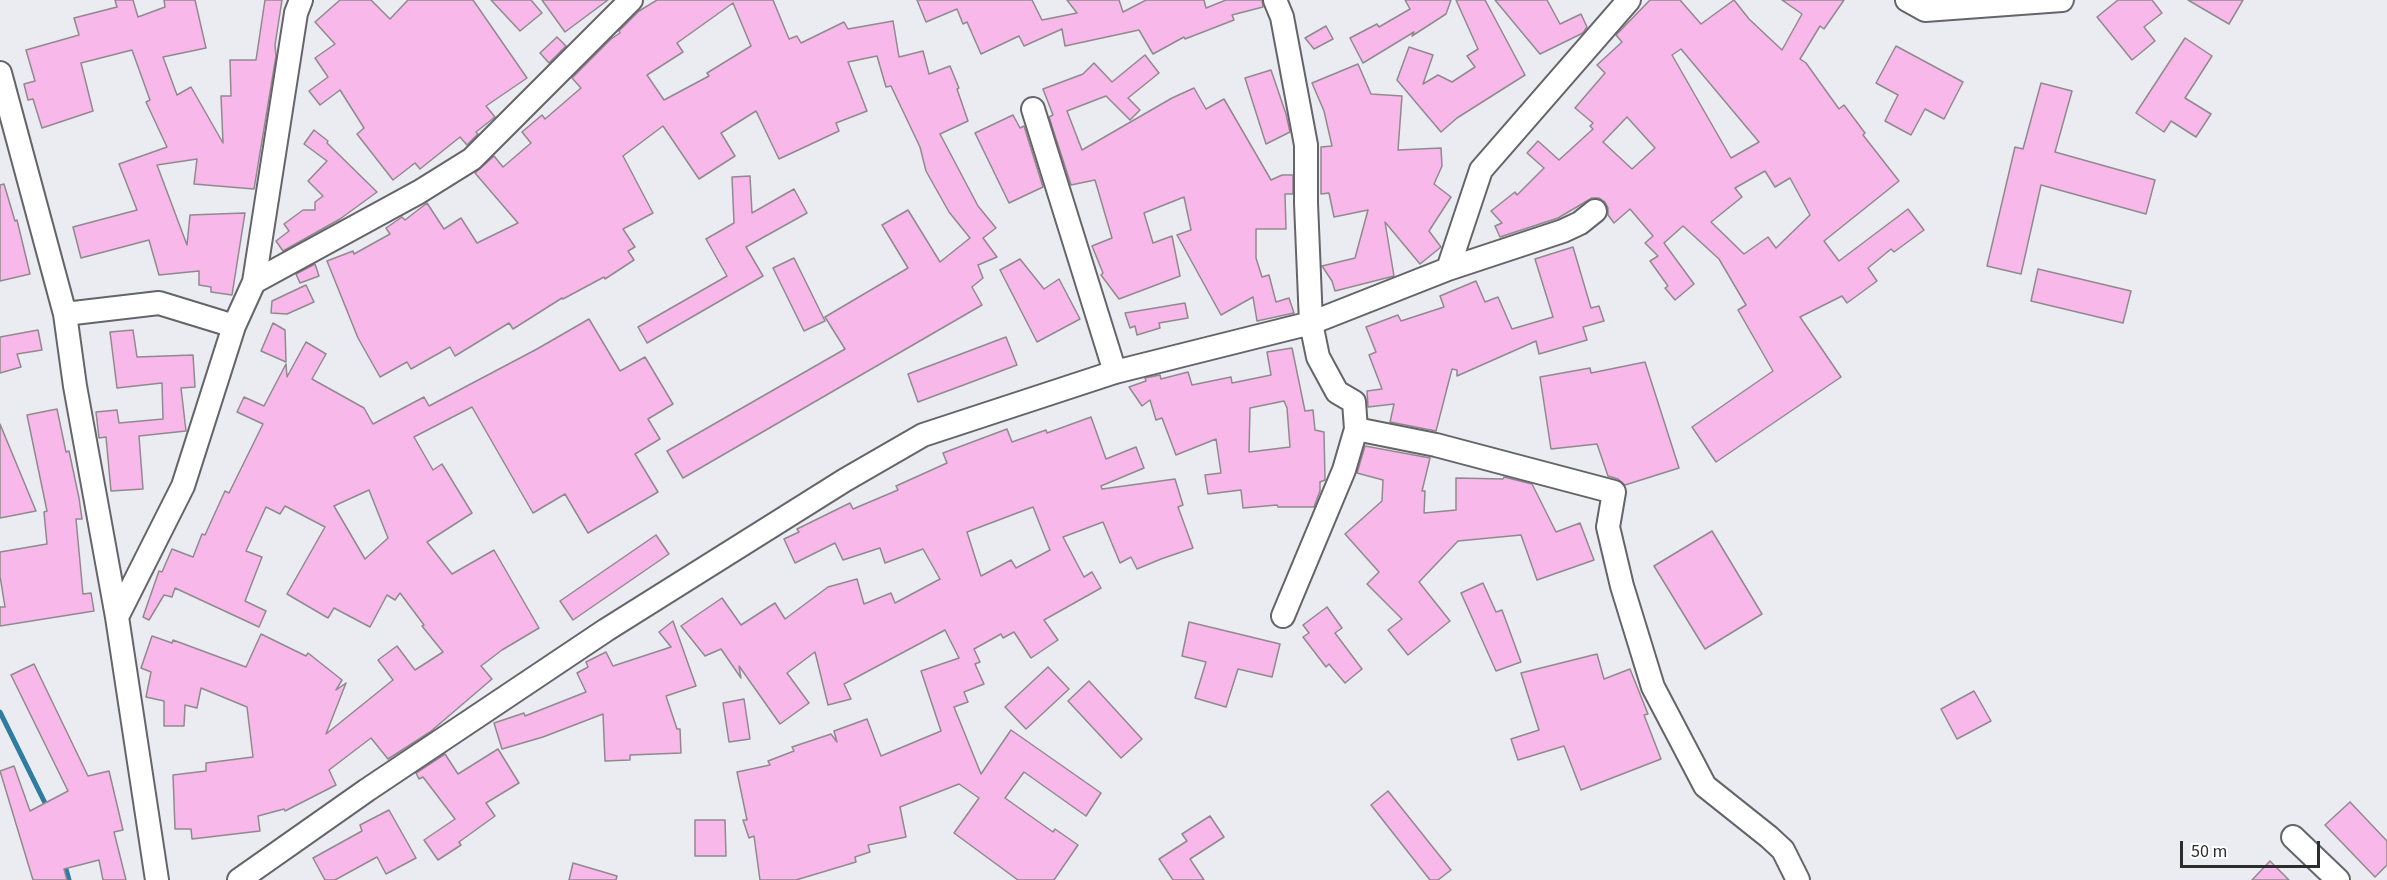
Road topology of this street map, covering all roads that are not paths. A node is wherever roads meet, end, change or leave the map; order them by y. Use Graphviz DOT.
graph roads {
  1 [pos="302,0"];
  2 [pos="631,0"];
  3 [pos="1275,0"];
  4 [pos="1629,0"];
  5 [pos="1907,0"];
  6 [pos="2062,0"];
  7 [pos="0,73"];
  8 [pos="1033,109"];
  9 [pos="8,141"];
  10 [pos="1595,212"];
  11 [pos="1448,269"];
  12 [pos="254,282"];
  13 [pos="65,314"];
  14 [pos="1311,323"];
  15 [pos="234,326"];
  16 [pos="1115,372"];
  17 [pos="1356,429"];
  18 [pos="1283,616"];
  19 [pos="117,617"];
  20 [pos="2293,837"];
  21 [pos="157,880"];
  22 [pos="239,880"];
  23 [pos="1797,880"];
  24 [pos="2338,880"];
  1 -- 12 [label="street"];
  2 -- 12 [label="street"];
  3 -- 14 [label="street"];
  4 -- 11 [label="street"];
  5 -- 6 [label="street"];
  7 -- 9 [label="street"];
  8 -- 16 [label="street"];
  9 -- 13 [label="street"];
  10 -- 11 [label="street"];
  11 -- 14 [label="street"];
  12 -- 15 [label="street"];
  13 -- 15 [label="street"];
  13 -- 19 [label="street"];
  14 -- 16 [label="street"];
  14 -- 17 [label="street"];
  15 -- 19 [label="street"];
  16 -- 22 [label="street"];
  17 -- 18 [label="street"];
  17 -- 23 [label="street"];
  19 -- 21 [label="street"];
  20 -- 24 [label="street"];
}
